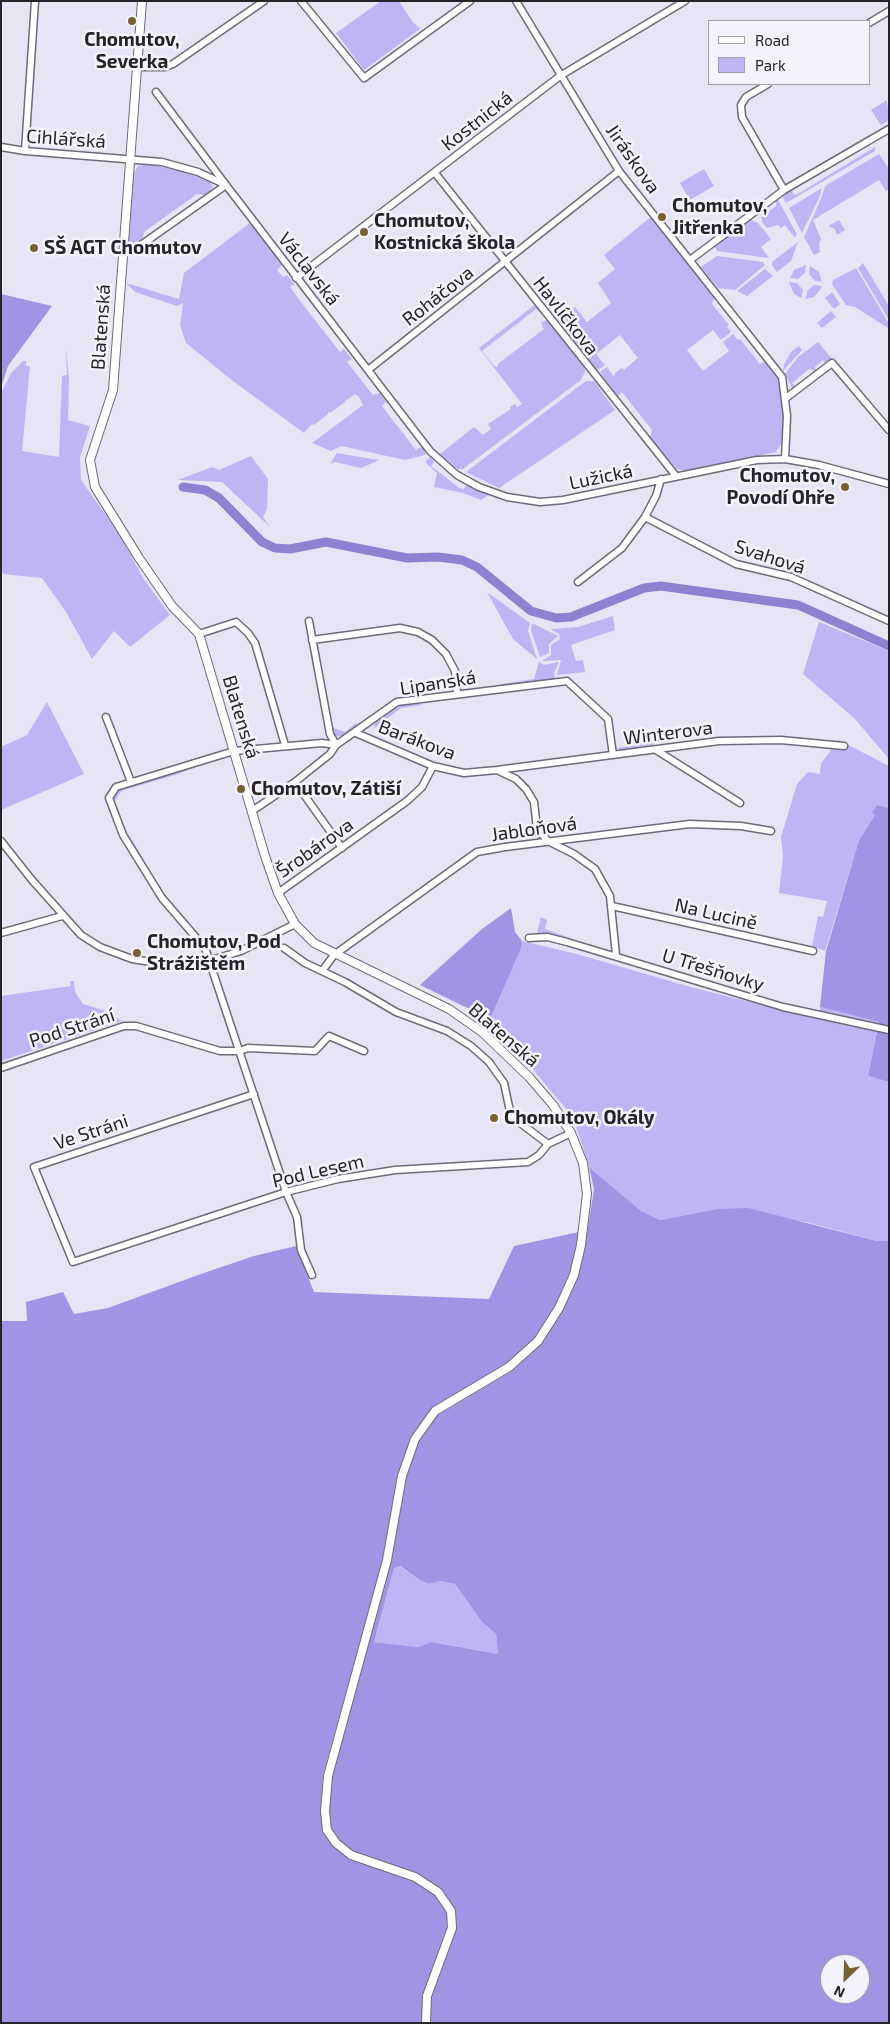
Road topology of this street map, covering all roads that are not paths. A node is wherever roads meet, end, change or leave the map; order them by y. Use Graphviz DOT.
graph roads {
  1 [pos="35,1"];
  2 [pos="142,1"];
  3 [pos="264,1"];
  4 [pos="301,1"];
  5 [pos="470,1"];
  6 [pos="516,1"];
  7 [pos="685,1"];
  8 [pos="889,11"];
  9 [pos="870,22"];
  10 [pos="137,67"];
  11 [pos="560,76"];
  12 [pos="766,85"];
  13 [pos="156,92"];
  14 [pos="889,129"];
  15 [pos="1,147"];
  16 [pos="24,151"];
  17 [pos="129,158"];
  18 [pos="619,170"];
  19 [pos="435,173"];
  20 [pos="226,185"];
  21 [pos="784,190"];
  22 [pos="123,250"];
  23 [pos="690,260"];
  24 [pos="505,262"];
  25 [pos="296,278"];
  26 [pos="368,370"];
  27 [pos="786,398"];
  28 [pos="889,430"];
  29 [pos="786,459"];
  30 [pos="676,476"];
  31 [pos="661,479"];
  32 [pos="889,484"];
  33 [pos="645,517"];
  34 [pos="578,582"];
  35 [pos="309,621"];
  36 [pos="889,621"];
  37 [pos="199,634"];
  38 [pos="312,640"];
  39 [pos="457,693"];
  40 [pos="106,717"];
  41 [pos="356,733"];
  42 [pos="336,745"];
  43 [pos="285,746"];
  44 [pos="844,746"];
  45 [pos="656,750"];
  46 [pos="234,751"];
  47 [pos="613,755"];
  48 [pos="433,766"];
  49 [pos="497,770"];
  50 [pos="131,782"];
  51 [pos="295,782"];
  52 [pos="740,803"];
  53 [pos="252,811"];
  54 [pos="771,831"];
  55 [pos="1,841"];
  56 [pos="548,841"];
  57 [pos="342,848"];
  58 [pos="278,893"];
  59 [pos="612,906"];
  60 [pos="62,916"];
  61 [pos="295,924"];
  62 [pos="1,932"];
  63 [pos="528,938"];
  64 [pos="284,948"];
  65 [pos="813,951"];
  66 [pos="334,954"];
  67 [pos="616,956"];
  68 [pos="208,961"];
  69 [pos="322,971"];
  70 [pos="889,1030"];
  71 [pos="240,1051"];
  72 [pos="364,1051"];
  73 [pos="1,1068"];
  74 [pos="254,1094"];
  75 [pos="570,1133"];
  76 [pos="548,1144"];
  77 [pos="286,1192"];
  78 [pos="73,1262"];
  79 [pos="312,1275"];
  80 [pos="426,2023"];
  1 -- 16 [label="street"];
  2 -- 10 [label="street, Blatenská"];
  3 -- 10 [label="street"];
  4 -- 5 [label="street"];
  6 -- 11 [label="street, Jiráskova"];
  7 -- 11 [label="street, Kostnická"];
  8 -- 9 [label="street"];
  10 -- 17 [label="street, Blatenská"];
  11 -- 18 [label="street, Jiráskova"];
  11 -- 19 [label="street, Kostnická"];
  12 -- 21 [label="street"];
  13 -- 20 [label="street, Václavská"];
  14 -- 21 [label="street"];
  15 -- 16 [label="street, Cihlářská"];
  16 -- 17 [label="street, Cihlářská"];
  17 -- 20 [label="street, Václavská"];
  17 -- 22 [label="street, Blatenská"];
  18 -- 23 [label="street, Jiráskova"];
  18 -- 24 [label="street, Roháčova"];
  19 -- 24 [label="street, Havlíčkova"];
  19 -- 25 [label="street, Kostnická"];
  20 -- 22 [label="street"];
  20 -- 25 [label="street, Václavská"];
  21 -- 23 [label="street"];
  22 -- 37 [label="street, Blatenská"];
  23 -- 27 [label="street, Jiráskova"];
  24 -- 26 [label="street, Roháčova"];
  24 -- 30 [label="street, Havlíčkova"];
  25 -- 26 [label="street, Václavská"];
  26 -- 31 [label="street, Lužická"];
  27 -- 28 [label="street"];
  27 -- 29 [label="street, Jiráskova"];
  29 -- 30 [label="street, Lužická"];
  29 -- 32 [label="street, Lužická"];
  30 -- 31 [label="street, Lužická"];
  31 -- 33 [label="street"];
  33 -- 34 [label="street"];
  33 -- 36 [label="street, Svahová"];
  35 -- 38 [label="street"];
  37 -- 43 [label="street"];
  37 -- 46 [label="street, Blatenská"];
  38 -- 39 [label="street"];
  38 -- 42 [label="street"];
  39 -- 41 [label="street, Lipanská"];
  39 -- 47 [label="street, Lipanská"];
  40 -- 50 [label="street"];
  41 -- 42 [label="street, Lipanská"];
  41 -- 48 [label="street, Barákova"];
  42 -- 43 [label="street"];
  42 -- 51 [label="street, Lipanská"];
  43 -- 46 [label="street"];
  44 -- 45 [label="street, Winterova"];
  45 -- 47 [label="street, Winterova"];
  45 -- 52 [label="street"];
  46 -- 50 [label="street"];
  46 -- 53 [label="street, Blatenská"];
  47 -- 49 [label="street, Winterova"];
  48 -- 49 [label="street, Barákova"];
  48 -- 57 [label="street, Šrobárova"];
  49 -- 56 [label="street"];
  50 -- 68 [label="street"];
  51 -- 53 [label="street, Lipanská"];
  51 -- 57 [label="street"];
  53 -- 58 [label="street, Blatenská"];
  54 -- 56 [label="street, Jabloňová"];
  55 -- 60 [label="street"];
  56 -- 59 [label="street"];
  56 -- 66 [label="street, Jabloňová"];
  57 -- 58 [label="street, Šrobárova"];
  58 -- 61 [label="street, Blatenská"];
  59 -- 65 [label="street, Na Lucině"];
  59 -- 67 [label="street"];
  60 -- 62 [label="street"];
  60 -- 68 [label="street"];
  61 -- 66 [label="street, Blatenská"];
  61 -- 68 [label="street"];
  63 -- 67 [label="street, U Třešňovky"];
  64 -- 69 [label="street"];
  66 -- 69 [label="street, Jabloňová"];
  66 -- 75 [label="street, Blatenská"];
  67 -- 70 [label="street, U Třešňovky"];
  68 -- 71 [label="street"];
  69 -- 76 [label="street"];
  71 -- 72 [label="street, Pod Strání"];
  71 -- 73 [label="street, Pod Strání"];
  71 -- 74 [label="street"];
  74 -- 77 [label="street"];
  74 -- 78 [label="street, Ve Stráni"];
  75 -- 76 [label="street, Pod Lesem"];
  75 -- 80 [label="street, Blatenská"];
  76 -- 77 [label="street, Pod Lesem"];
  77 -- 78 [label="street, Pod Lesem"];
  77 -- 79 [label="street"];
}
